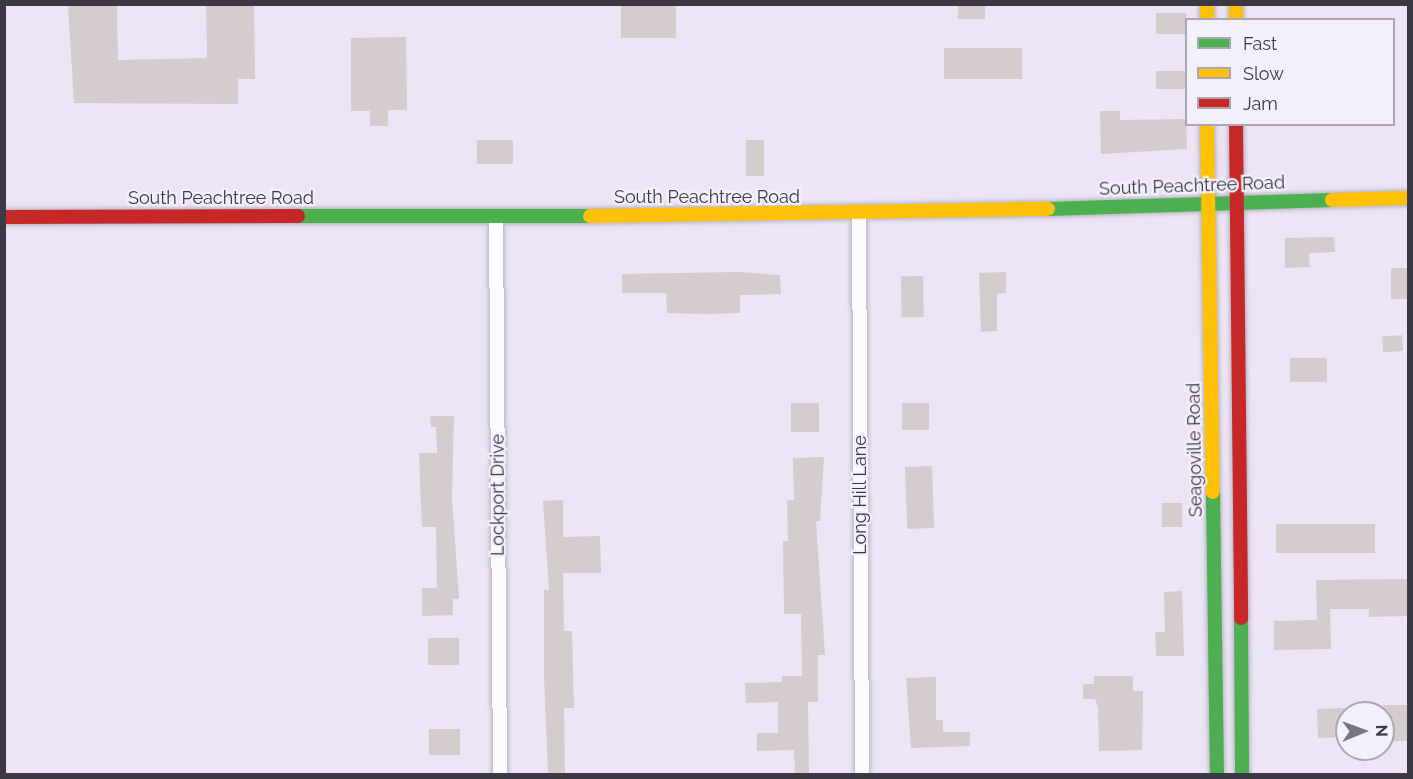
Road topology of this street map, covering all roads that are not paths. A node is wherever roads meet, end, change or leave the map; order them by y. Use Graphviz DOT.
graph roads {
  1 [pos="1207,126"];
  2 [pos="1236,126"];
  3 [pos="1408,198"];
  4 [pos="1236,201"];
  5 [pos="1207,204"];
  6 [pos="859,215"];
  7 [pos="496,216"];
  8 [pos="4,217"];
  9 [pos="1241,497"];
  10 [pos="1215,498"];
  11 [pos="1241,644"];
  12 [pos="1216,645"];
  13 [pos="500,774"];
  14 [pos="862,774"];
  15 [pos="1217,774"];
  16 [pos="1242,774"];
  1 -- 5 [label="main road, Seagoville Road"];
  2 -- 4 [label="main road"];
  3 -- 4 [label="main road, South Peachtree Road"];
  4 -- 5 [label="main road, South Peachtree Road"];
  4 -- 9 [label="main road"];
  5 -- 6 [label="main road, South Peachtree Road"];
  5 -- 10 [label="main road, Seagoville Road"];
  6 -- 7 [label="main road, South Peachtree Road"];
  6 -- 14 [label="street, Long Hill Lane"];
  7 -- 8 [label="main road, South Peachtree Road"];
  7 -- 13 [label="street, Lockport Drive"];
  9 -- 10 [label="main road"];
  9 -- 11 [label="main road"];
  10 -- 12 [label="main road, Seagoville Road"];
  11 -- 12 [label="main road"];
  11 -- 16 [label="main road"];
  12 -- 15 [label="main road, Seagoville Road"];
}
